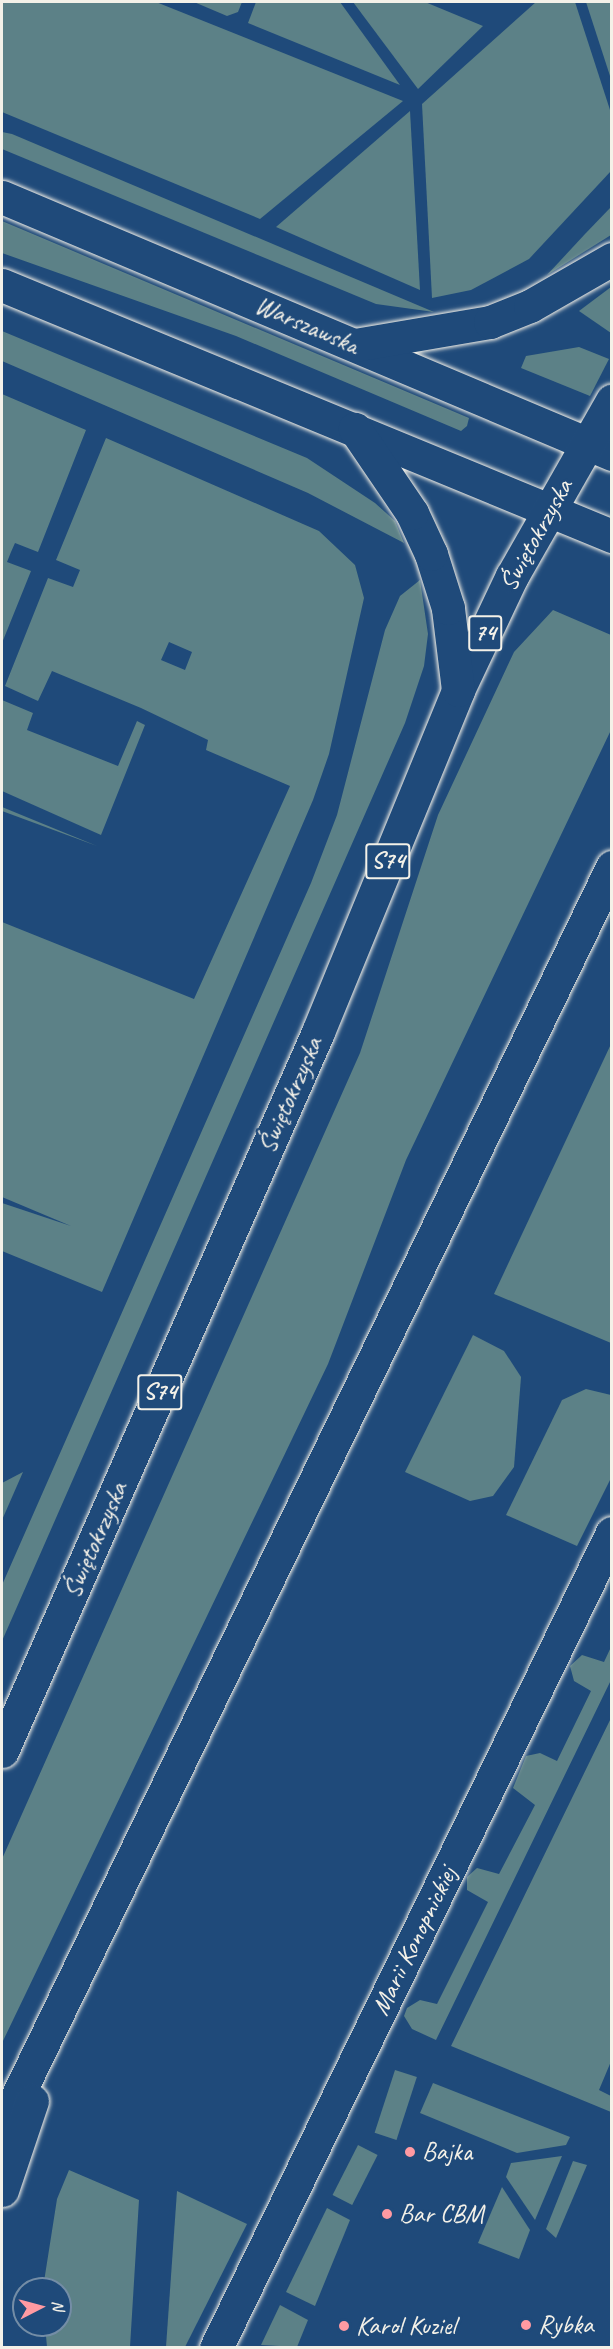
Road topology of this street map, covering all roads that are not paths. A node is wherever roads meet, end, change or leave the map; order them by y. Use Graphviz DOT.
graph roads {
  1 [pos="2,197"];
  2 [pos="612,259"];
  3 [pos="2,285"];
  4 [pos="355,345"];
  5 [pos="612,400"];
  6 [pos="355,429"];
  7 [pos="600,449"];
  8 [pos="548,511"];
  9 [pos="612,536"];
  10 [pos="458,690"];
  11 [pos="612,867"];
  12 [pos="612,1533"];
  13 [pos="2,1751"];
  14 [pos="52,2030"];
  15 [pos="2,2128"];
  16 [pos="2,2190"];
  17 [pos="216,2348"];
  1 -- 4 [label="main road, Warszawska"];
  2 -- 4 [label="main road"];
  3 -- 6 [label="main road"];
  4 -- 7 [label="main road, Warszawska"];
  5 -- 7 [label="main road, 74"];
  6 -- 8 [label="main road"];
  6 -- 10 [label="main road"];
  7 -- 8 [label="main road, Świętokrzyska / 74"];
  8 -- 9 [label="main road"];
  8 -- 10 [label="main road, Świętokrzyska / 74"];
  10 -- 13 [label="main road, Świętokrzyska / S74"];
  11 -- 14 [label="main road"];
  12 -- 17 [label="main road, Marii Konopnickiej"];
  14 -- 15 [label="main road"];
  14 -- 16 [label="main road"];
}
